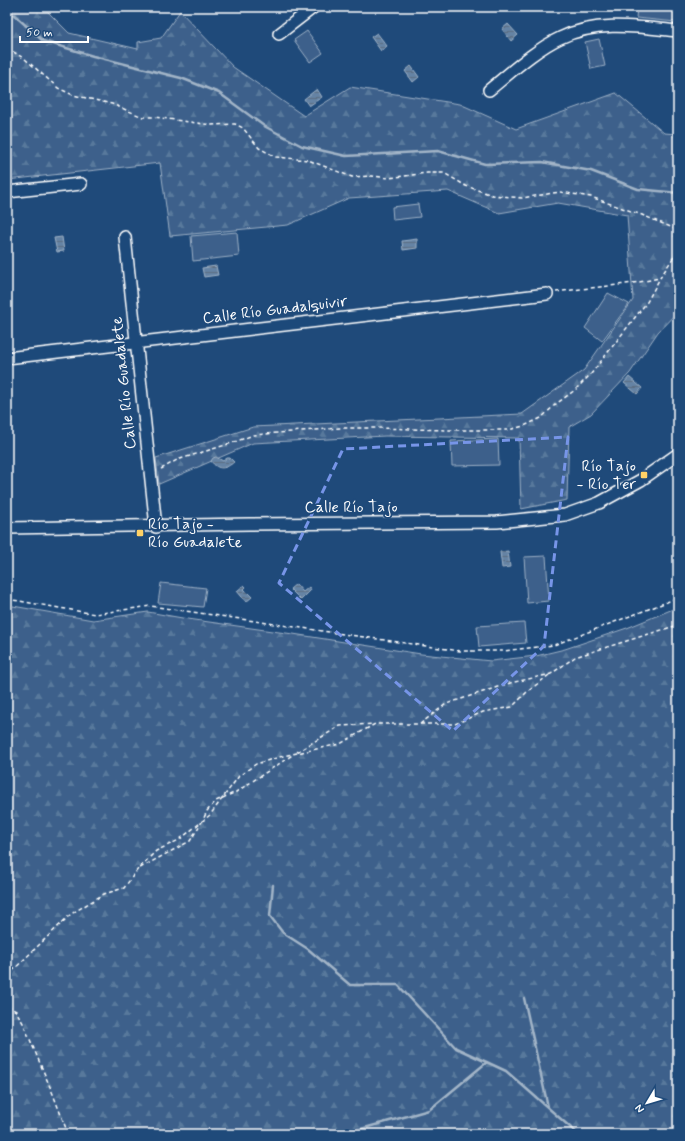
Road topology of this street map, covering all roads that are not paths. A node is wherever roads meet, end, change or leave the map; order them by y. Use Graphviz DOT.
graph roads {
  1 [pos="314,7"];
  2 [pos="678,31"];
  3 [pos="279,34"];
  4 [pos="488,90"];
  5 [pos="81,184"];
  6 [pos="7,192"];
  7 [pos="125,237"];
  8 [pos="547,294"];
  9 [pos="136,342"];
  10 [pos="7,358"];
  11 [pos="678,454"];
  12 [pos="156,527"];
  13 [pos="7,528"];
  1 -- 3 [label="street"];
  2 -- 4 [label="street"];
  5 -- 6 [label="street"];
  7 -- 9 [label="street, Calle Río Guadalete"];
  8 -- 9 [label="street, Calle Río Guadalquivir"];
  9 -- 10 [label="street, Calle Río Guadalquivir"];
  9 -- 12 [label="street, Calle Río Guadalete"];
  11 -- 12 [label="street, Calle Río Tajo"];
  12 -- 13 [label="street, Calle Río Tajo"];
}
